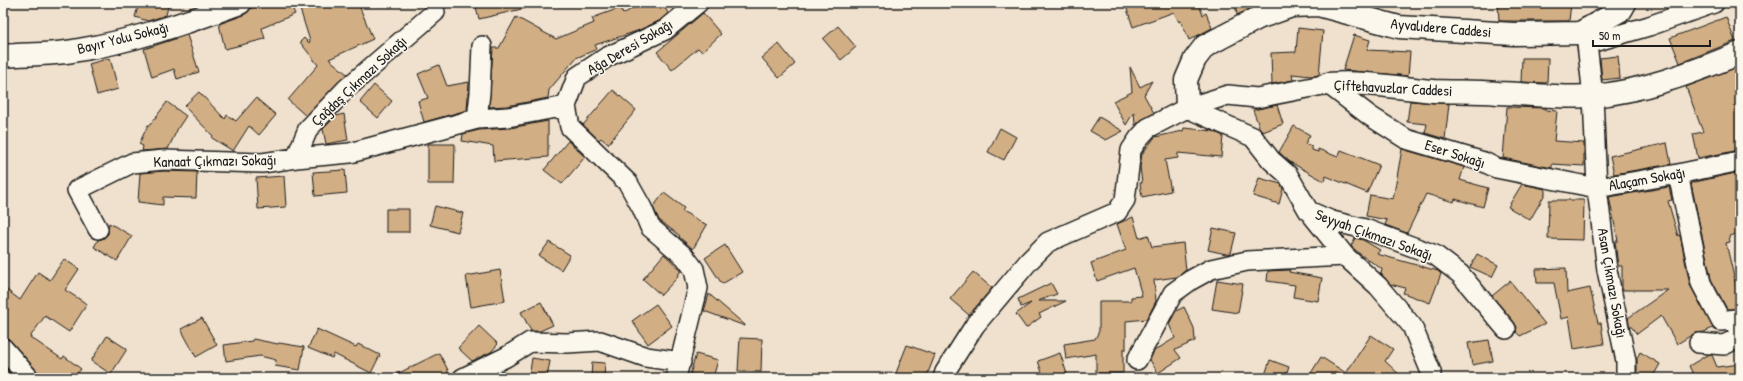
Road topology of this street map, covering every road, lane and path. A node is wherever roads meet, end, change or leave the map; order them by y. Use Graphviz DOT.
graph roads {
  1 [pos="240,3"];
  2 [pos="698,3"];
  3 [pos="1625,3"];
  4 [pos="1714,3"];
  5 [pos="435,12"];
  6 [pos="1584,39"];
  7 [pos="482,46"];
  8 [pos="1740,53"];
  9 [pos="3,56"];
  10 [pos="1328,84"];
  11 [pos="1593,96"];
  12 [pos="566,106"];
  13 [pos="1187,108"];
  14 [pos="477,119"];
  15 [pos="296,158"];
  16 [pos="1740,161"];
  17 [pos="1678,174"];
  18 [pos="1597,188"];
  19 [pos="1308,210"];
  20 [pos="98,229"];
  21 [pos="1346,256"];
  22 [pos="1506,329"];
  23 [pos="1739,337"];
  24 [pos="1699,343"];
  25 [pos="3,348"];
  26 [pos="1137,360"];
  27 [pos="678,370"];
  28 [pos="29,378"];
  29 [pos="463,378"];
  30 [pos="943,378"];
  31 [pos="1431,378"];
  32 [pos="1626,378"];
  1 -- 9 [label="street, Bayır Yolu Sokağı"];
  2 -- 12 [label="street, Ağa Deresi Sokağı"];
  3 -- 6 [label="street, Ayvalıdere Caddesi"];
  4 -- 6 [label="street"];
  5 -- 15 [label="street, Çağdaş Çıkmazı Sokağı"];
  6 -- 11 [label="street, Alaçam Sokağı"];
  6 -- 13 [label="street, Ayvalıdere Caddesi"];
  7 -- 14 [label="street"];
  8 -- 11 [label="street, Çiftehavuzlar Caddesi"];
  10 -- 11 [label="street, Çiftehavuzlar Caddesi"];
  10 -- 13 [label="street, Çiftehavuzlar Caddesi"];
  10 -- 18 [label="street, Eser Sokağı"];
  11 -- 18 [label="street, Alaçam Sokağı"];
  12 -- 14 [label="street, Kanaat Çıkmazı Sokağı"];
  12 -- 27 [label="street"];
  13 -- 19 [label="street"];
  13 -- 30 [label="street, Çiftehavuzlar Caddesi"];
  14 -- 15 [label="street, Kanaat Çıkmazı Sokağı"];
  15 -- 20 [label="street, Kanaat Çıkmazı Sokağı"];
  16 -- 17 [label="street, Alaçam Sokağı"];
  17 -- 18 [label="street, Alaçam Sokağı"];
  17 -- 23 [label="street"];
  18 -- 32 [label="street, Asan Çıkmazı Sokağı"];
  19 -- 21 [label="street"];
  19 -- 22 [label="street, Seyyah Çıkmazı Sokağı"];
  21 -- 26 [label="street"];
  21 -- 31 [label="street"];
  23 -- 24 [label="street"];
  25 -- 28 [label="street"];
  27 -- 29 [label="street"];
}
